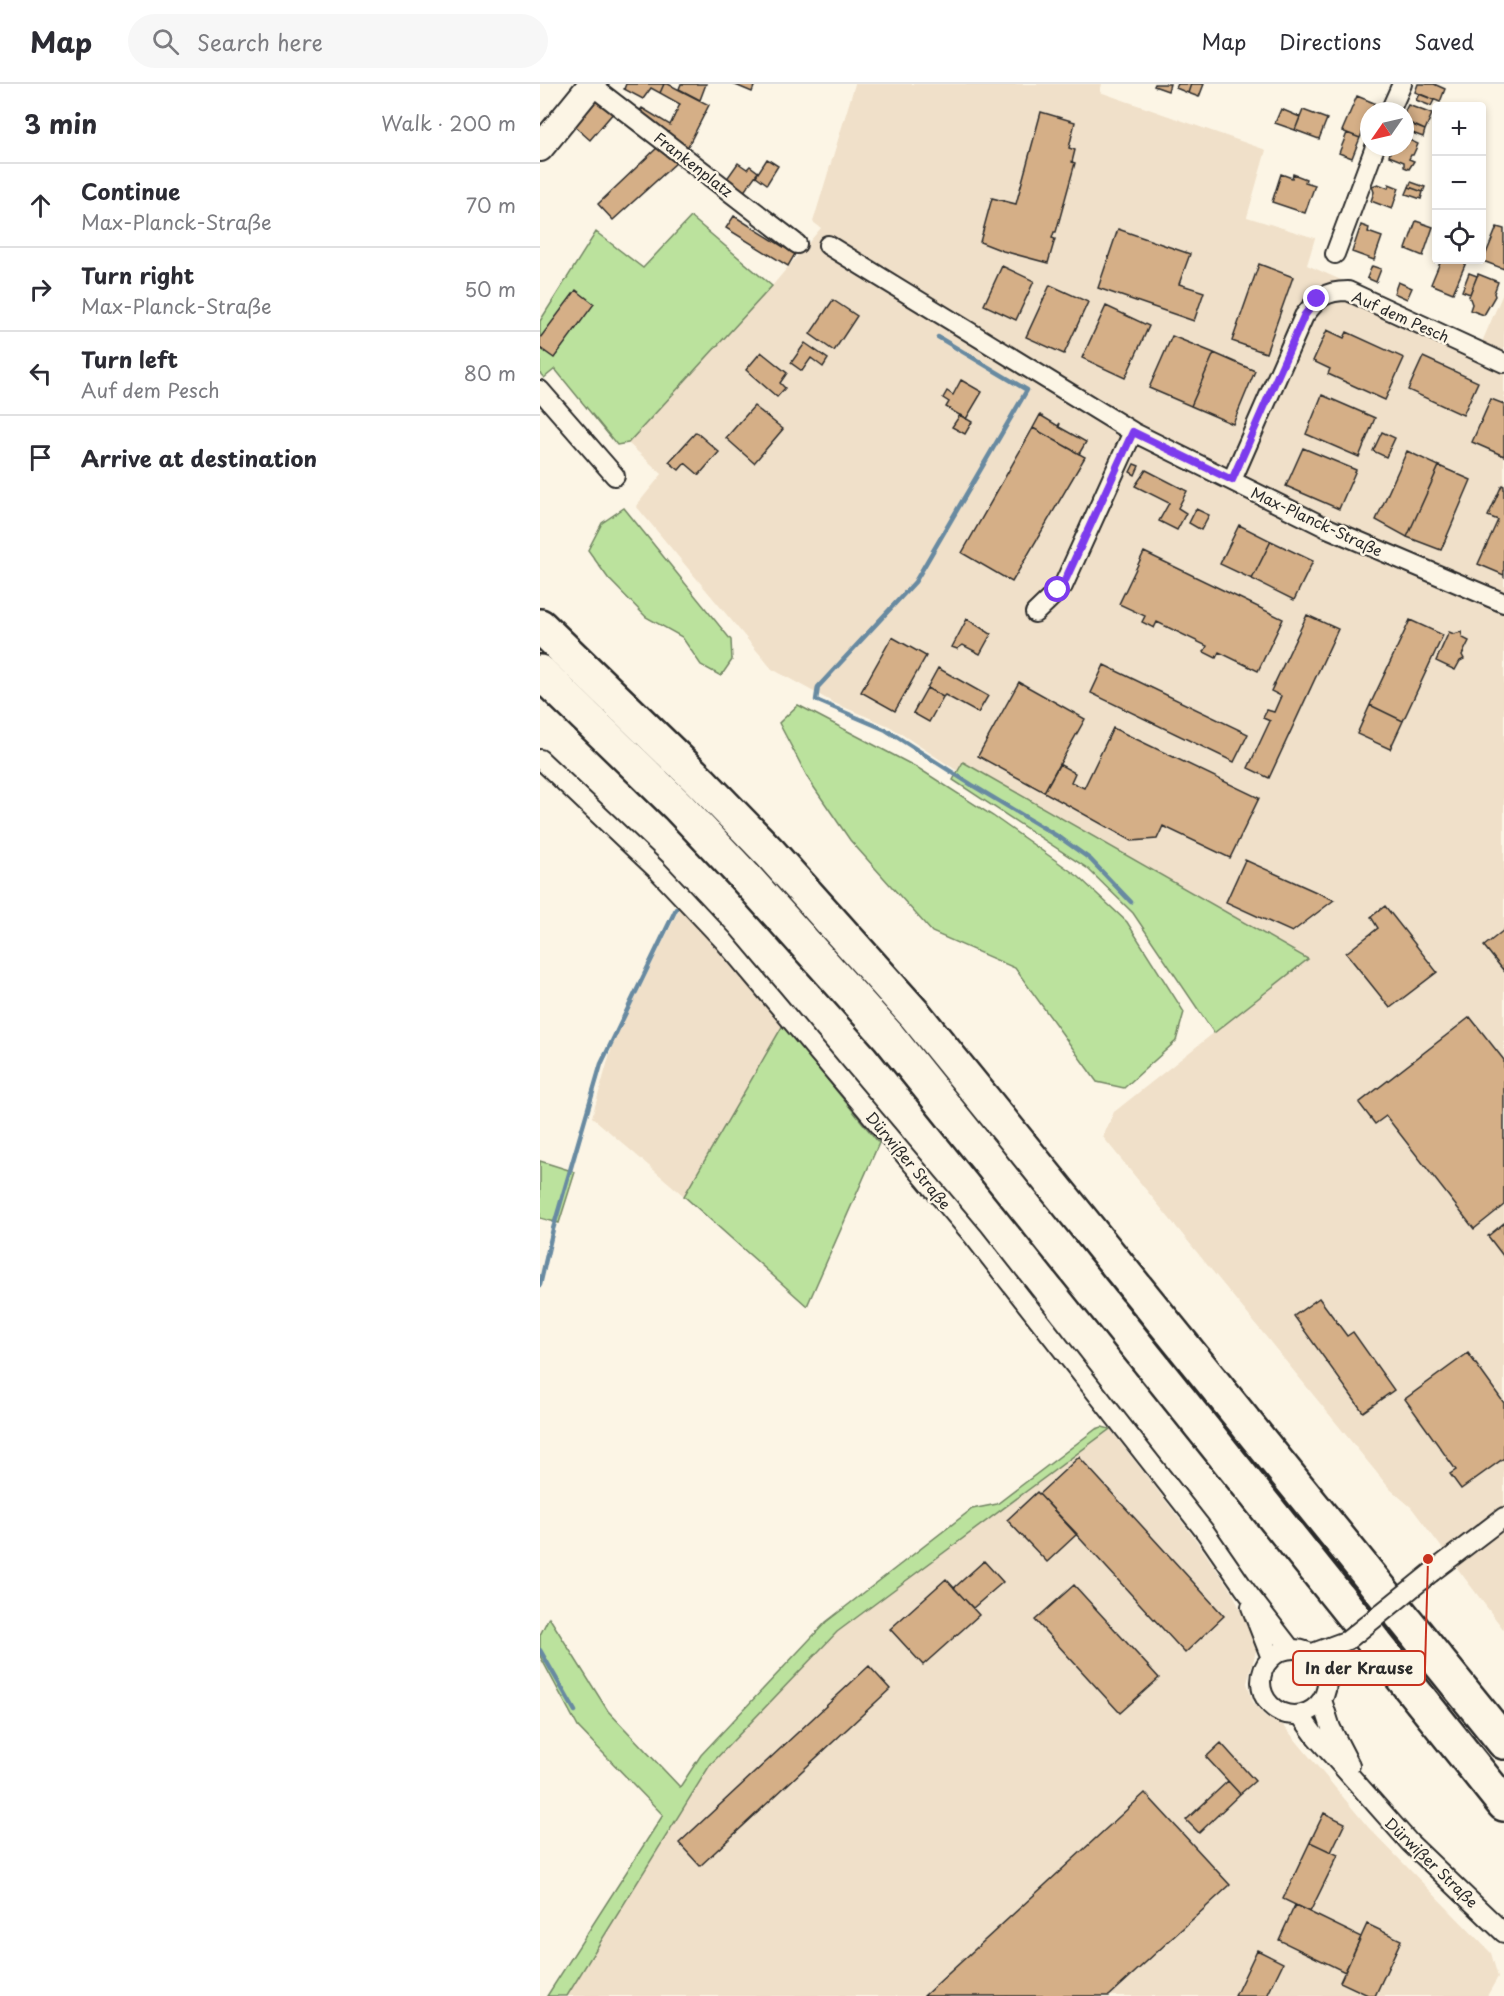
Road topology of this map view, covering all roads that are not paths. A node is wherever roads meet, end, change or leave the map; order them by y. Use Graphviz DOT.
graph roads {
  1 [pos="592,84"];
  2 [pos="1402,84"];
  3 [pos="1394,102"];
  4 [pos="540,148"];
  5 [pos="1372,156"];
  6 [pos="797,244"];
  7 [pos="828,245"];
  8 [pos="1335,254"];
  9 [pos="1504,363"];
  10 [pos="540,390"];
  11 [pos="1133,432"];
  12 [pos="615,476"];
  13 [pos="1232,480"];
  14 [pos="1504,603"];
  15 [pos="1035,614"];
  16 [pos="540,626"];
  17 [pos="540,672"];
  18 [pos="540,759"];
  19 [pos="1504,1517"];
  20 [pos="1244,1588"];
  21 [pos="1291,1649"];
  22 [pos="1271,1658"];
  23 [pos="1323,1659"];
  24 [pos="1322,1700"];
  25 [pos="1300,1715"];
  26 [pos="1504,1742"];
  27 [pos="1362,1788"];
  28 [pos="1504,1804"];
  29 [pos="1504,1934"];
  1 -- 4 [label="street"];
  1 -- 6 [label="street, Frankenplatz"];
  2 -- 3 [label="street"];
  5 -- 8 [label="street"];
  7 -- 11 [label="street, Max-Planck-Straße"];
  9 -- 13 [label="street, Auf dem Pesch"];
  10 -- 12 [label="street"];
  11 -- 13 [label="street, Max-Planck-Straße"];
  11 -- 15 [label="street"];
  13 -- 14 [label="street, Max-Planck-Straße"];
  16 -- 26 [label="highway"];
  17 -- 28 [label="highway"];
  18 -- 20 [label="street, Dürwißer Straße"];
  19 -- 23 [label="street, bridge"];
  20 -- 21 [label="street, Dürwißer Straße"];
  20 -- 22 [label="street, Dürwißer Straße"];
  21 -- 22 [label="street"];
  21 -- 23 [label="street"];
  22 -- 25 [label="street"];
  23 -- 24 [label="street"];
  24 -- 25 [label="street"];
  24 -- 27 [label="street, Dürwißer Straße"];
  25 -- 27 [label="street, Dürwißer Straße"];
  27 -- 29 [label="street, Dürwißer Straße"];
}
